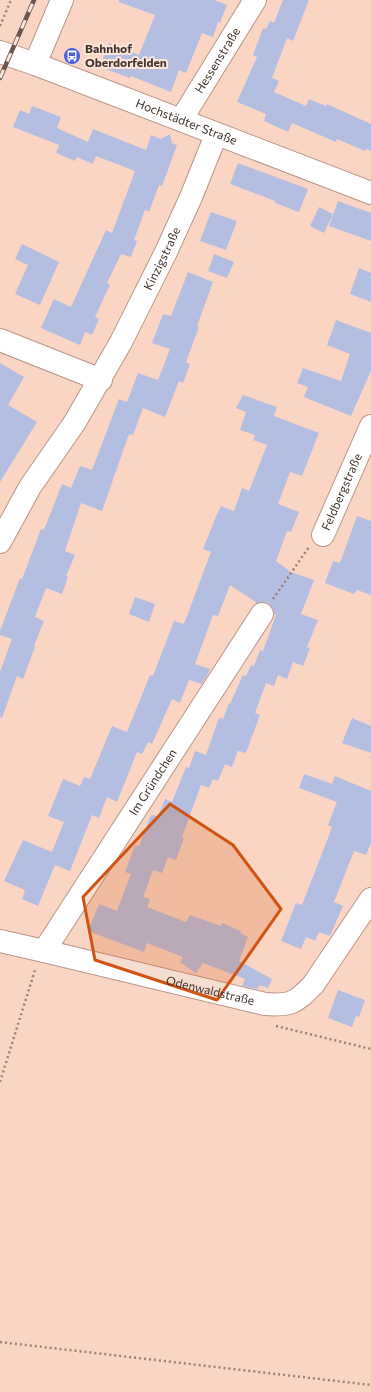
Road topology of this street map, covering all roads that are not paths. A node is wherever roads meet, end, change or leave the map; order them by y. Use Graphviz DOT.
graph roads {
  1 [pos="62,0"];
  2 [pos="256,0"];
  3 [pos="0,52"];
  4 [pos="35,64"];
  5 [pos="181,120"];
  6 [pos="216,134"];
  7 [pos="371,193"];
  8 [pos="0,340"];
  9 [pos="100,380"];
  10 [pos="371,426"];
  11 [pos="323,535"];
  12 [pos="0,542"];
  13 [pos="262,614"];
  14 [pos="371,899"];
  15 [pos="0,941"];
  16 [pos="42,951"];
  1 -- 4 [label="street"];
  2 -- 5 [label="street, Hessenstraße"];
  3 -- 4 [label="street, Hochstädter Straße"];
  4 -- 5 [label="street, Hochstädter Straße"];
  5 -- 6 [label="street, Hochstädter Straße"];
  6 -- 7 [label="street, Hochstädter Straße"];
  6 -- 9 [label="street, Kinzigstraße"];
  8 -- 9 [label="street"];
  9 -- 12 [label="street, Kinzigstraße"];
  10 -- 11 [label="street, Feldbergstraße"];
  13 -- 16 [label="street, Im Gründchen"];
  14 -- 16 [label="street, Odenwaldstraße"];
  15 -- 16 [label="street, Odenwaldstraße"];
}
